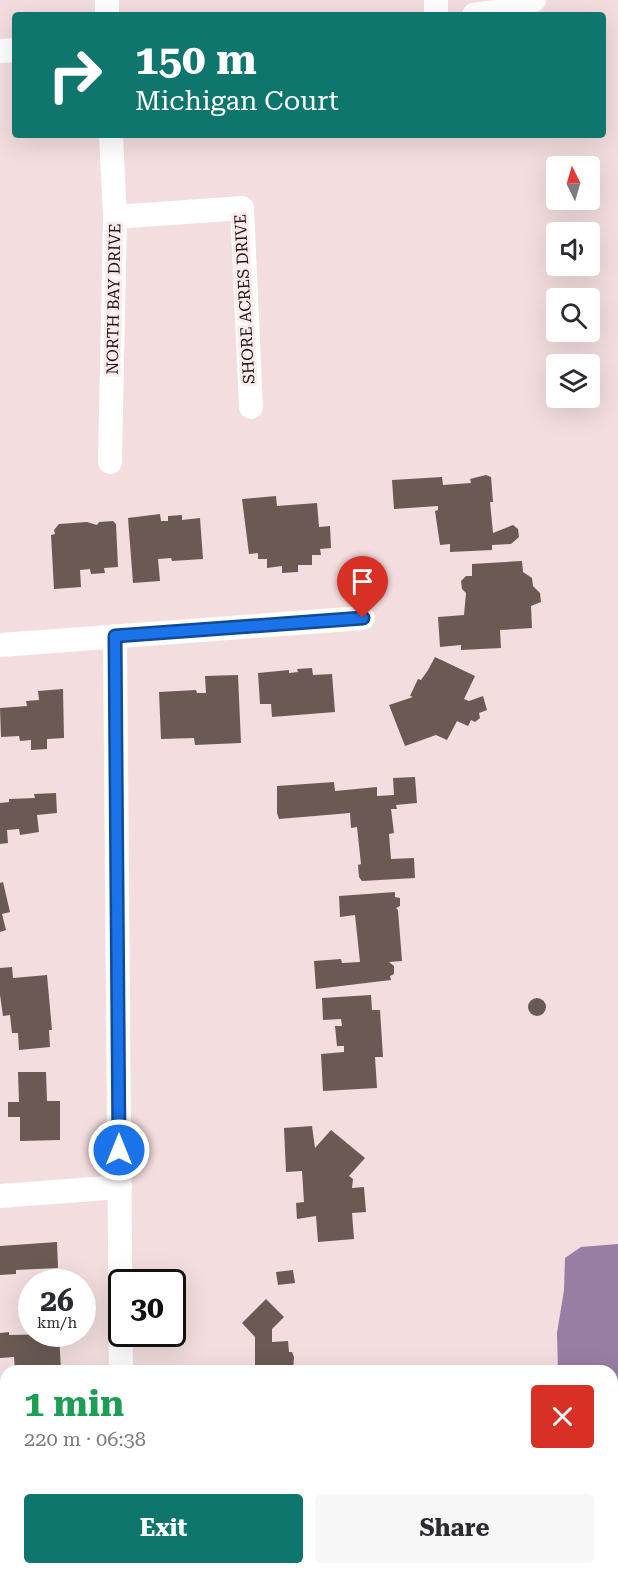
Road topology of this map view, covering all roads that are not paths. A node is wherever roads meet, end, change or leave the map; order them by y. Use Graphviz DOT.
graph roads {
  1 [pos="534,0"];
  2 [pos="495,12"];
  3 [pos="111,138"];
  4 [pos="115,217"];
  5 [pos="251,407"];
  6 [pos="110,462"];
  7 [pos="363,618"];
  8 [pos="115,636"];
  9 [pos="0,645"];
  10 [pos="120,1187"];
  11 [pos="0,1196"];
  12 [pos="121,1365"];
  1 -- 2 [label="street"];
  3 -- 4 [label="street, NORTH BAY DRIVE"];
  4 -- 5 [label="street, SHORE ACRES DRIVE"];
  4 -- 6 [label="street, NORTH BAY DRIVE"];
  7 -- 8 [label="street"];
  8 -- 9 [label="street"];
  8 -- 10 [label="street"];
  10 -- 11 [label="street"];
  10 -- 12 [label="street"];
}
